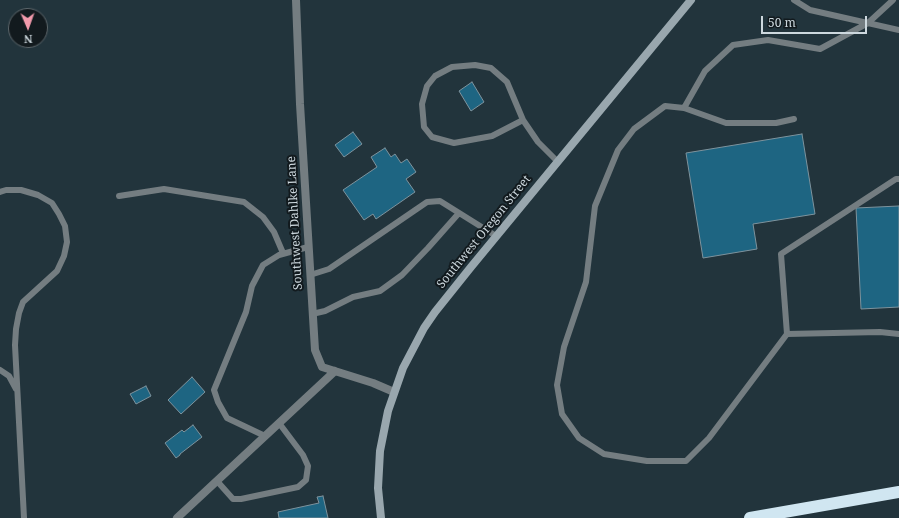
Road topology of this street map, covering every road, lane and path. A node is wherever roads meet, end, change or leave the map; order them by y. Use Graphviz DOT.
graph roads {
  1 [pos="296,0"];
  2 [pos="691,0"];
  3 [pos="794,0"];
  4 [pos="893,0"];
  5 [pos="868,23"];
  6 [pos="899,30"];
  7 [pos="684,108"];
  8 [pos="794,119"];
  9 [pos="523,120"];
  10 [pos="557,162"];
  11 [pos="899,179"];
  12 [pos="0,192"];
  13 [pos="120,196"];
  14 [pos="459,213"];
  15 [pos="496,236"];
  16 [pos="308,247"];
  17 [pos="283,254"];
  18 [pos="310,275"];
  19 [pos="312,314"];
  20 [pos="787,334"];
  21 [pos="899,334"];
  22 [pos="0,370"];
  23 [pos="335,371"];
  24 [pos="17,392"];
  25 [pos="394,392"];
  26 [pos="279,423"];
  27 [pos="265,436"];
  28 [pos="217,481"];
  29 [pos="899,492"];
  30 [pos="24,518"];
  31 [pos="177,518"];
  32 [pos="381,518"];
  33 [pos="750,518"];
  1 -- 16 [label="street, Southwest Dahlke Lane"];
  2 -- 10 [label="main road, Southwest Oregon Street"];
  3 -- 5 [label="lane"];
  4 -- 5 [label="lane"];
  5 -- 6 [label="lane"];
  5 -- 7 [label="lane"];
  7 -- 8 [label="lane"];
  7 -- 20 [label="lane"];
  9 -- 9 [label="lane"];
  9 -- 10 [label="lane"];
  10 -- 15 [label="main road, Southwest Oregon Street"];
  11 -- 20 [label="lane"];
  12 -- 24 [label="lane"];
  13 -- 17 [label="lane"];
  14 -- 15 [label="lane"];
  14 -- 18 [label="lane"];
  14 -- 19 [label="lane"];
  15 -- 25 [label="main road, Southwest Oregon Street"];
  16 -- 17 [label="lane"];
  16 -- 18 [label="street, Southwest Dahlke Lane"];
  17 -- 27 [label="lane"];
  18 -- 19 [label="street, Southwest Dahlke Lane"];
  19 -- 23 [label="street, Southwest Dahlke Lane"];
  20 -- 21 [label="lane"];
  22 -- 24 [label="lane"];
  23 -- 25 [label="street, Southwest Dahlke Lane"];
  23 -- 26 [label="street"];
  24 -- 30 [label="lane"];
  25 -- 32 [label="main road, Southwest Oregon Street"];
  26 -- 27 [label="street"];
  26 -- 28 [label="lane"];
  27 -- 28 [label="street"];
  28 -- 31 [label="street"];
  29 -- 33 [label="highway"];
}
